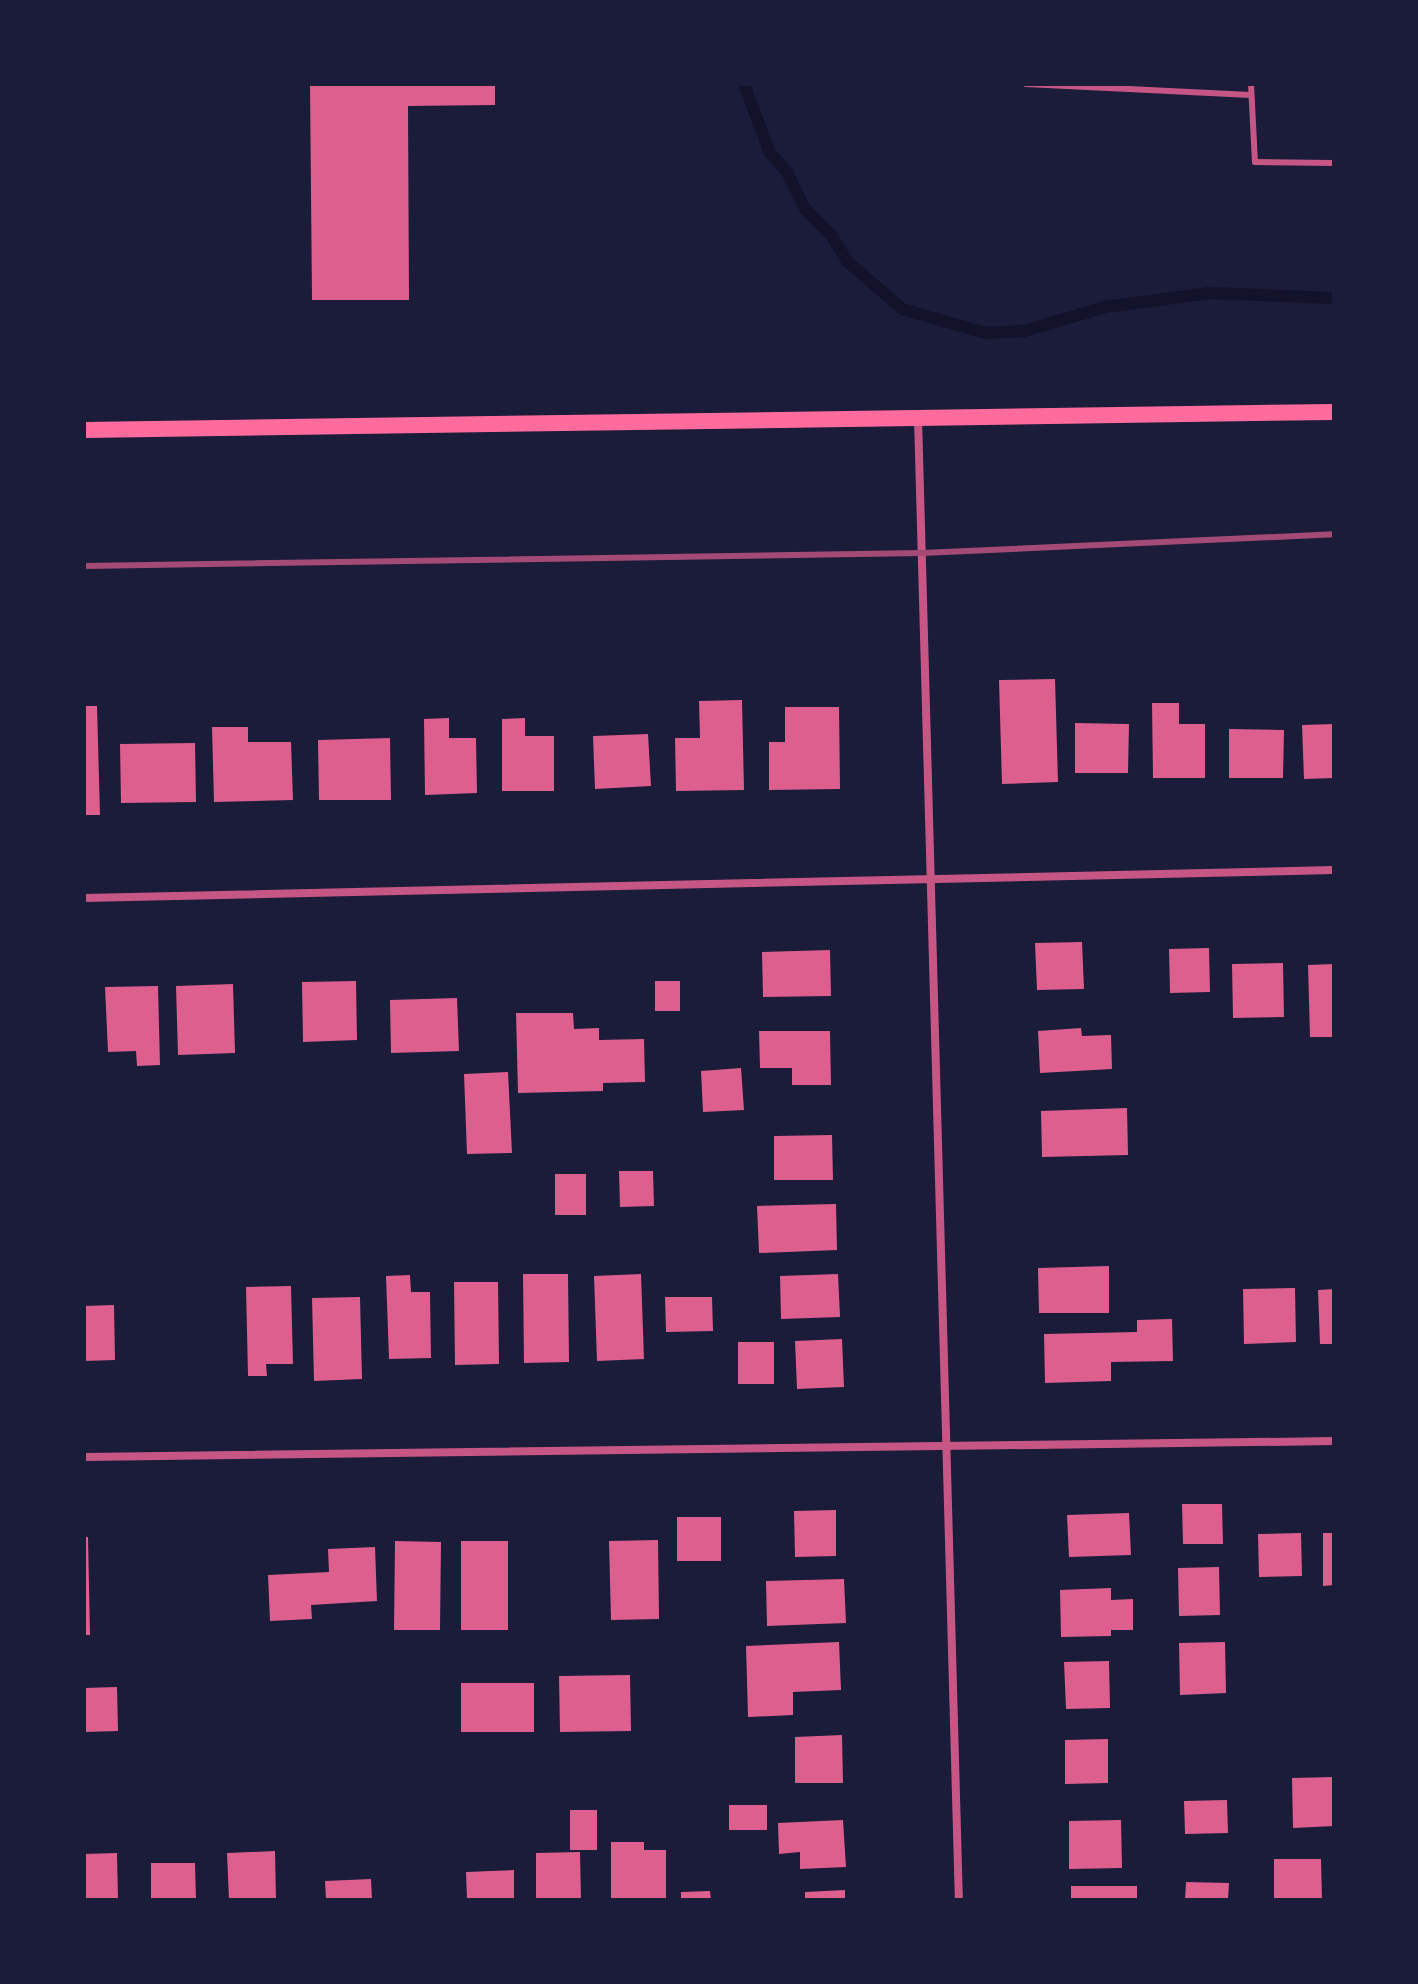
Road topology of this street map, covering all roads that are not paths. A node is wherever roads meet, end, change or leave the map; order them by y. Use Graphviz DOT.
graph roads {
  1 [pos="1026,84"];
  2 [pos="1251,84"];
  3 [pos="1251,95"];
  4 [pos="1334,163"];
  5 [pos="1334,412"];
  6 [pos="918,418"];
  7 [pos="84,430"];
  8 [pos="1334,870"];
  9 [pos="933,882"];
  10 [pos="84,898"];
  11 [pos="1334,1441"];
  12 [pos="947,1448"];
  13 [pos="84,1457"];
  14 [pos="959,1900"];
  1 -- 3 [label="lane"];
  2 -- 3 [label="lane"];
  3 -- 4 [label="lane"];
  5 -- 6 [label="main road"];
  6 -- 7 [label="main road"];
  6 -- 9 [label="street"];
  8 -- 9 [label="street"];
  9 -- 10 [label="street"];
  9 -- 12 [label="street"];
  11 -- 12 [label="street"];
  12 -- 13 [label="street"];
  12 -- 14 [label="street"];
}
